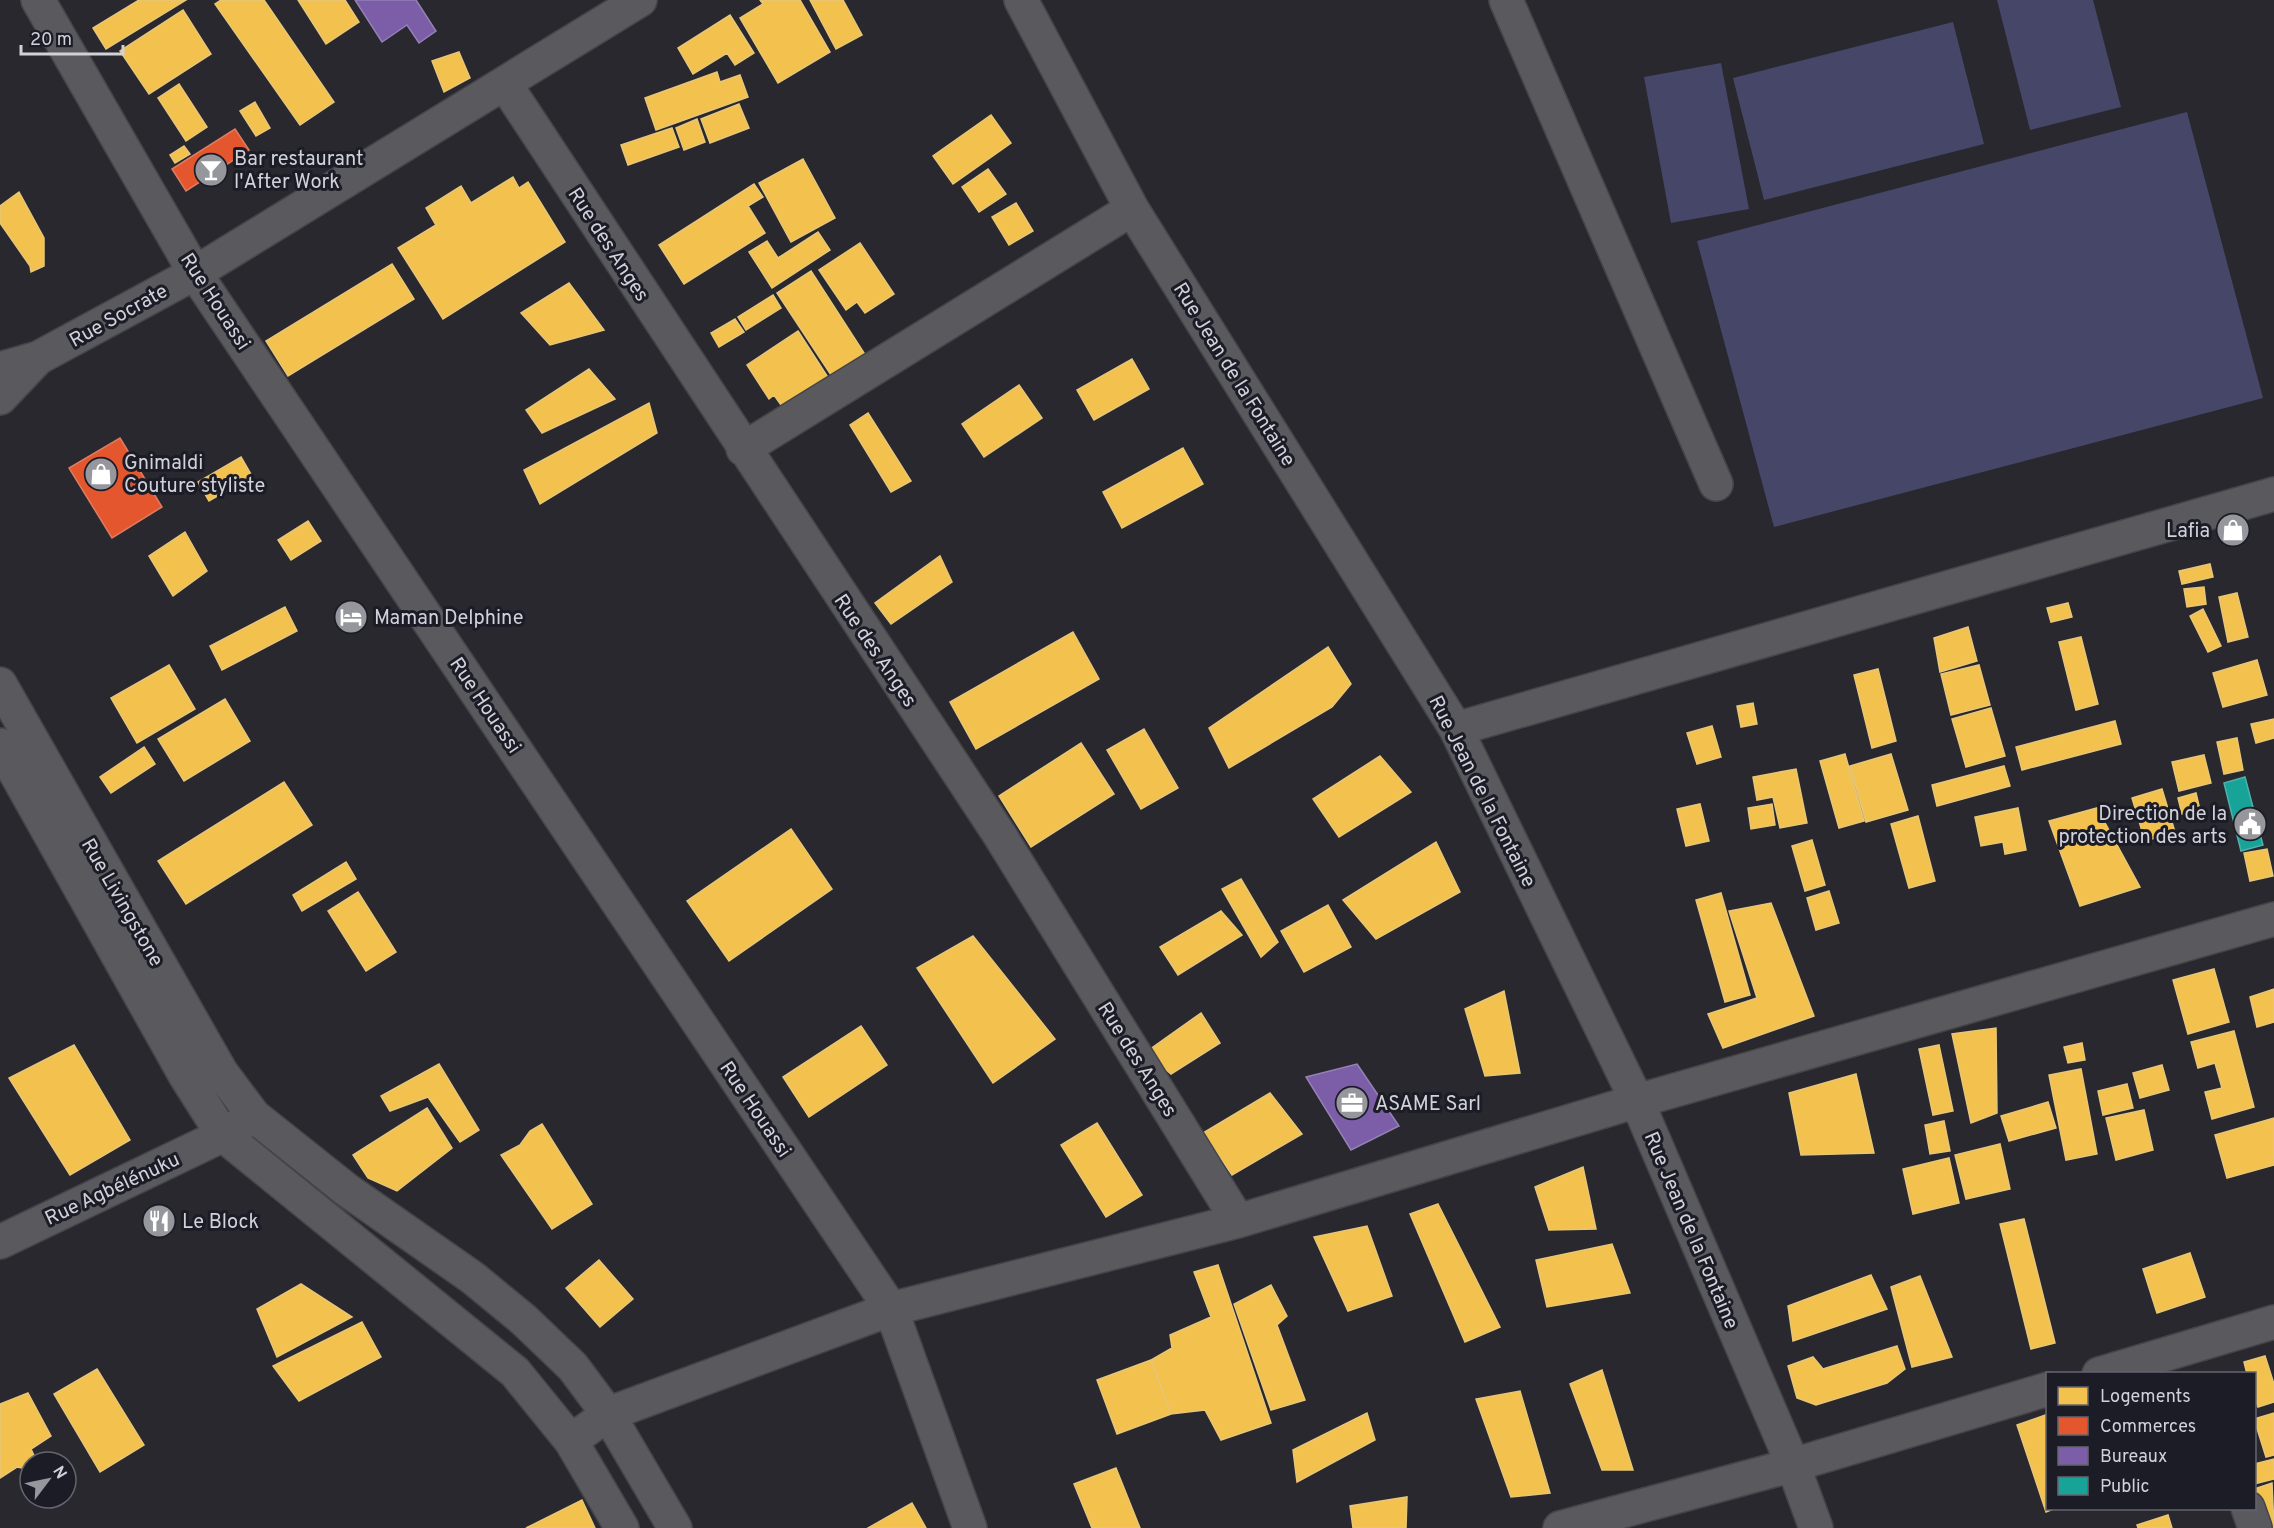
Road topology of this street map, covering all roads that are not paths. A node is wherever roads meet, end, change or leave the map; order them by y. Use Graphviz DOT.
graph roads {
  1 [pos="38,0"];
  2 [pos="640,0"];
  3 [pos="1021,0"];
  4 [pos="1506,0"];
  5 [pos="505,84"];
  6 [pos="1132,209"];
  7 [pos="195,273"];
  8 [pos="38,358"];
  9 [pos="0,369"];
  10 [pos="0,398"];
  11 [pos="743,449"];
  12 [pos="1716,483"];
  13 [pos="2274,494"];
  14 [pos="0,684"];
  15 [pos="1456,729"];
  16 [pos="0,745"];
  17 [pos="2274,920"];
  18 [pos="1637,1101"];
  19 [pos="254,1116"];
  20 [pos="223,1135"];
  21 [pos="1238,1221"];
  22 [pos="0,1242"];
  23 [pos="891,1309"];
  24 [pos="2274,1322"];
  25 [pos="2193,1360"];
  26 [pos="2112,1372"];
  27 [pos="2046,1390"];
  28 [pos="608,1414"];
  29 [pos="571,1441"];
  30 [pos="1794,1465"];
  31 [pos="2248,1510"];
  32 [pos="622,1528"];
  33 [pos="675,1528"];
  34 [pos="970,1528"];
  35 [pos="1560,1528"];
  36 [pos="1816,1528"];
  37 [pos="2255,1528"];
  1 -- 7 [label="street, Rue Houassi"];
  2 -- 5 [label="street, Rue Socrate"];
  3 -- 6 [label="street, Rue Jean de la Fontaine"];
  4 -- 12 [label="street"];
  5 -- 7 [label="street, Rue Socrate"];
  5 -- 11 [label="street, Rue des Anges"];
  6 -- 11 [label="street"];
  6 -- 15 [label="street, Rue Jean de la Fontaine"];
  7 -- 8 [label="street, Rue Socrate"];
  7 -- 23 [label="street, Rue Houassi"];
  8 -- 9 [label="street"];
  8 -- 10 [label="street"];
  11 -- 21 [label="street, Rue des Anges"];
  13 -- 15 [label="street"];
  14 -- 19 [label="street, Rue Livingstone"];
  15 -- 18 [label="street, Rue Jean de la Fontaine"];
  16 -- 20 [label="street, Rue Livingstone"];
  17 -- 18 [label="street"];
  18 -- 21 [label="street"];
  18 -- 30 [label="street, Rue Jean de la Fontaine"];
  19 -- 20 [label="street, Rue Agbélénuku"];
  19 -- 28 [label="street, Rue Livingstone"];
  20 -- 22 [label="street, Rue Agbélénuku"];
  20 -- 29 [label="street, Rue Livingstone"];
  21 -- 23 [label="street"];
  23 -- 28 [label="street"];
  23 -- 34 [label="street, Rue Houassi"];
  24 -- 25 [label="street"];
  25 -- 26 [label="street"];
  27 -- 30 [label="street"];
  28 -- 29 [label="street"];
  28 -- 33 [label="street, Rue Livingstone"];
  29 -- 32 [label="street, Rue Livingstone"];
  30 -- 35 [label="street"];
  30 -- 36 [label="street, Rue Jean de la Fontaine"];
  31 -- 37 [label="street"];
}
